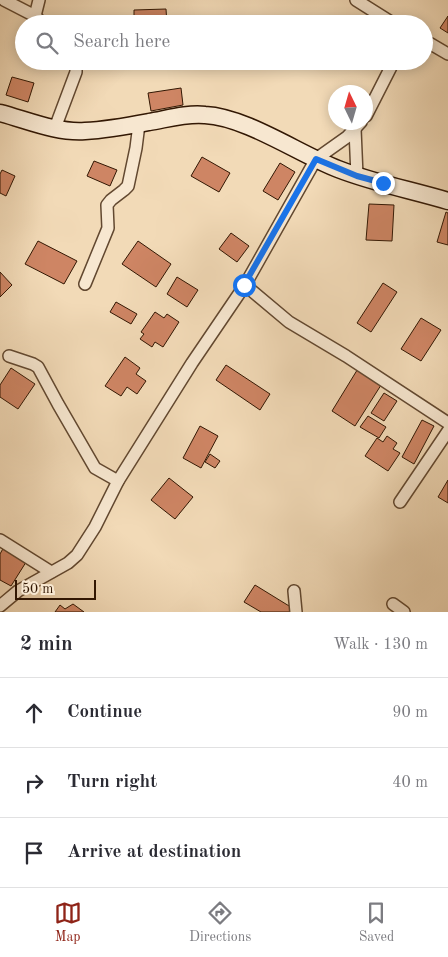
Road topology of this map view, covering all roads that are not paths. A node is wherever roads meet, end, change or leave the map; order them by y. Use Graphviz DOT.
graph roads {
  1 [pos="4,0"];
  2 [pos="39,0"];
  3 [pos="356,0"];
  4 [pos="30,15"];
  5 [pos="39,15"];
  6 [pos="380,15"];
  7 [pos="433,45"];
  8 [pos="448,54"];
  9 [pos="76,70"];
  10 [pos="389,70"];
  11 [pos="373,102"];
  12 [pos="0,113"];
  13 [pos="140,124"];
  14 [pos="55,128"];
  15 [pos="353,130"];
  16 [pos="358,130"];
  17 [pos="316,159"];
  18 [pos="357,176"];
  19 [pos="448,200"];
  20 [pos="85,284"];
  21 [pos="244,285"];
  22 [pos="8,356"];
  23 [pos="448,423"];
  24 [pos="448,430"];
  25 [pos="118,481"];
  26 [pos="400,502"];
  27 [pos="0,540"];
  28 [pos="51,572"];
  29 [pos="294,591"];
  30 [pos="393,604"];
  31 [pos="0,606"];
  32 [pos="296,612"];
  33 [pos="404,612"];
  1 -- 4 [label="street"];
  2 -- 5 [label="street"];
  3 -- 6 [label="street"];
  7 -- 8 [label="street"];
  9 -- 14 [label="street"];
  10 -- 11 [label="street"];
  12 -- 14 [label="street"];
  13 -- 14 [label="street"];
  13 -- 17 [label="street"];
  13 -- 20 [label="street"];
  15 -- 17 [label="street"];
  16 -- 18 [label="street"];
  17 -- 18 [label="street"];
  17 -- 21 [label="street"];
  18 -- 19 [label="street"];
  21 -- 23 [label="street"];
  21 -- 25 [label="street"];
  22 -- 25 [label="street"];
  24 -- 26 [label="street"];
  25 -- 28 [label="street"];
  27 -- 28 [label="street"];
  28 -- 31 [label="street"];
  29 -- 32 [label="street"];
  30 -- 33 [label="street"];
}
